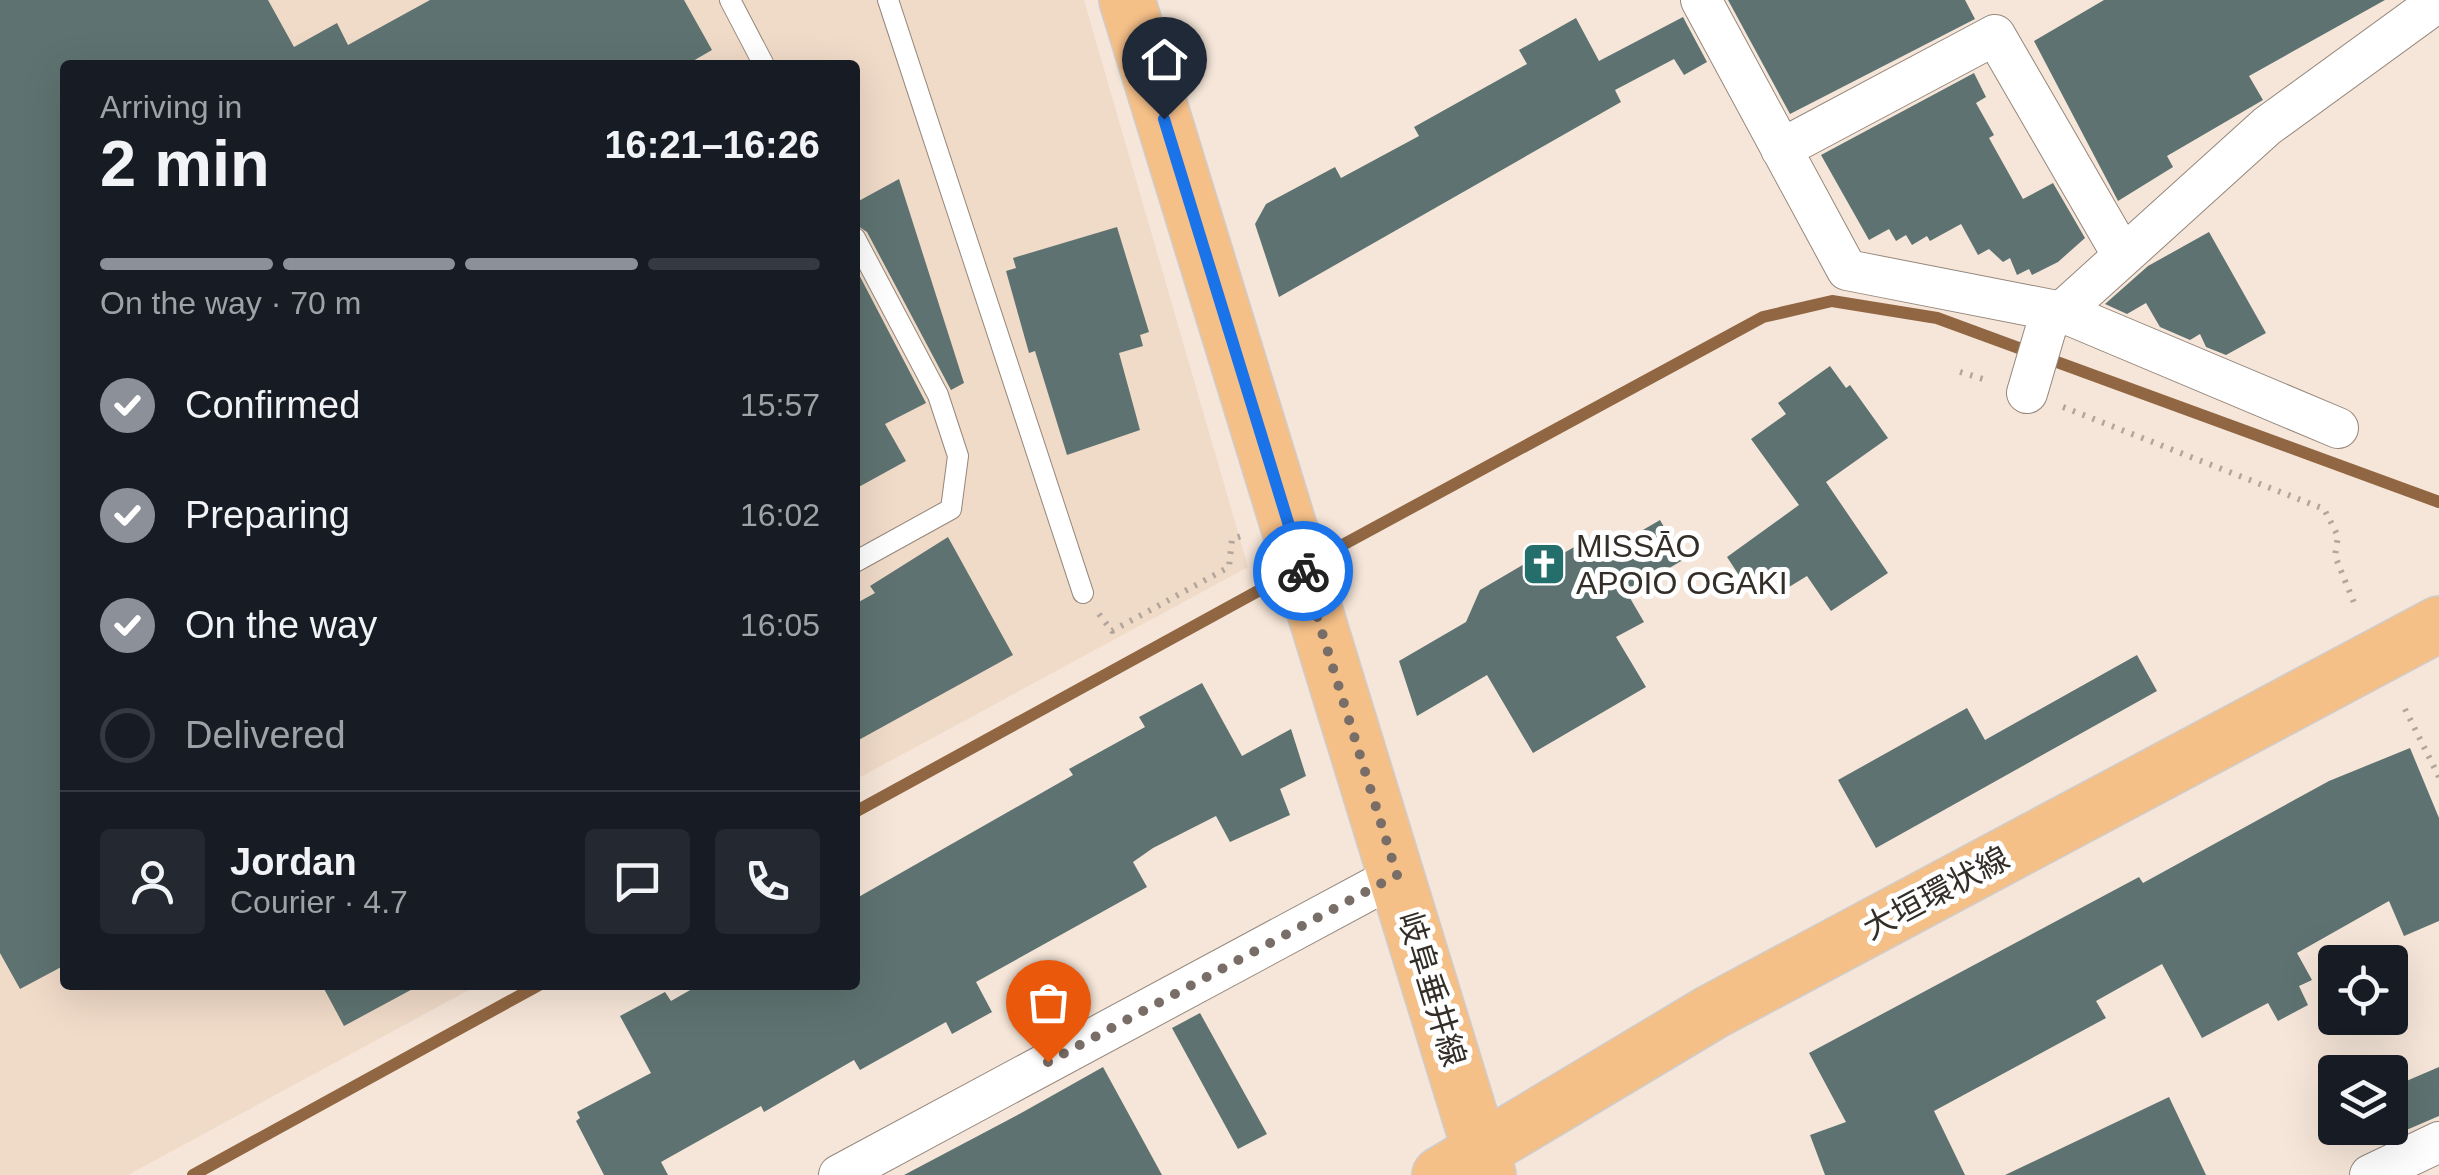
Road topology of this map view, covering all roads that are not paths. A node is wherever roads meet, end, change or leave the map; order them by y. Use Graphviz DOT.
graph roads {
  1 [pos="730,0"];
  2 [pos="888,0"];
  3 [pos="1128,0"];
  4 [pos="1700,0"];
  5 [pos="2439,1"];
  6 [pos="761,60"];
  7 [pos="1782,149"];
  8 [pos="860,248"];
  9 [pos="2123,256"];
  10 [pos="2055,318"];
  11 [pos="2026,394"];
  12 [pos="2338,428"];
  13 [pos="860,559"];
  14 [pos="1084,593"];
  15 [pos="2439,624"];
  16 [pos="1397,875"];
  17 [pos="2439,1142"];
  18 [pos="1470,1167"];
  19 [pos="839,1175"];
  20 [pos="2370,1175"];
  1 -- 6 [label="lane"];
  2 -- 14 [label="lane"];
  3 -- 16 [label="main road, 岐阜垂井線"];
  4 -- 7 [label="street"];
  5 -- 9 [label="street"];
  7 -- 9 [label="street"];
  7 -- 10 [label="street"];
  8 -- 13 [label="lane"];
  9 -- 10 [label="street"];
  10 -- 11 [label="street"];
  10 -- 12 [label="street"];
  15 -- 18 [label="main road, 大垣環状線"];
  16 -- 18 [label="main road, 岐阜垂井線"];
  16 -- 19 [label="street"];
  17 -- 20 [label="street"];
}
